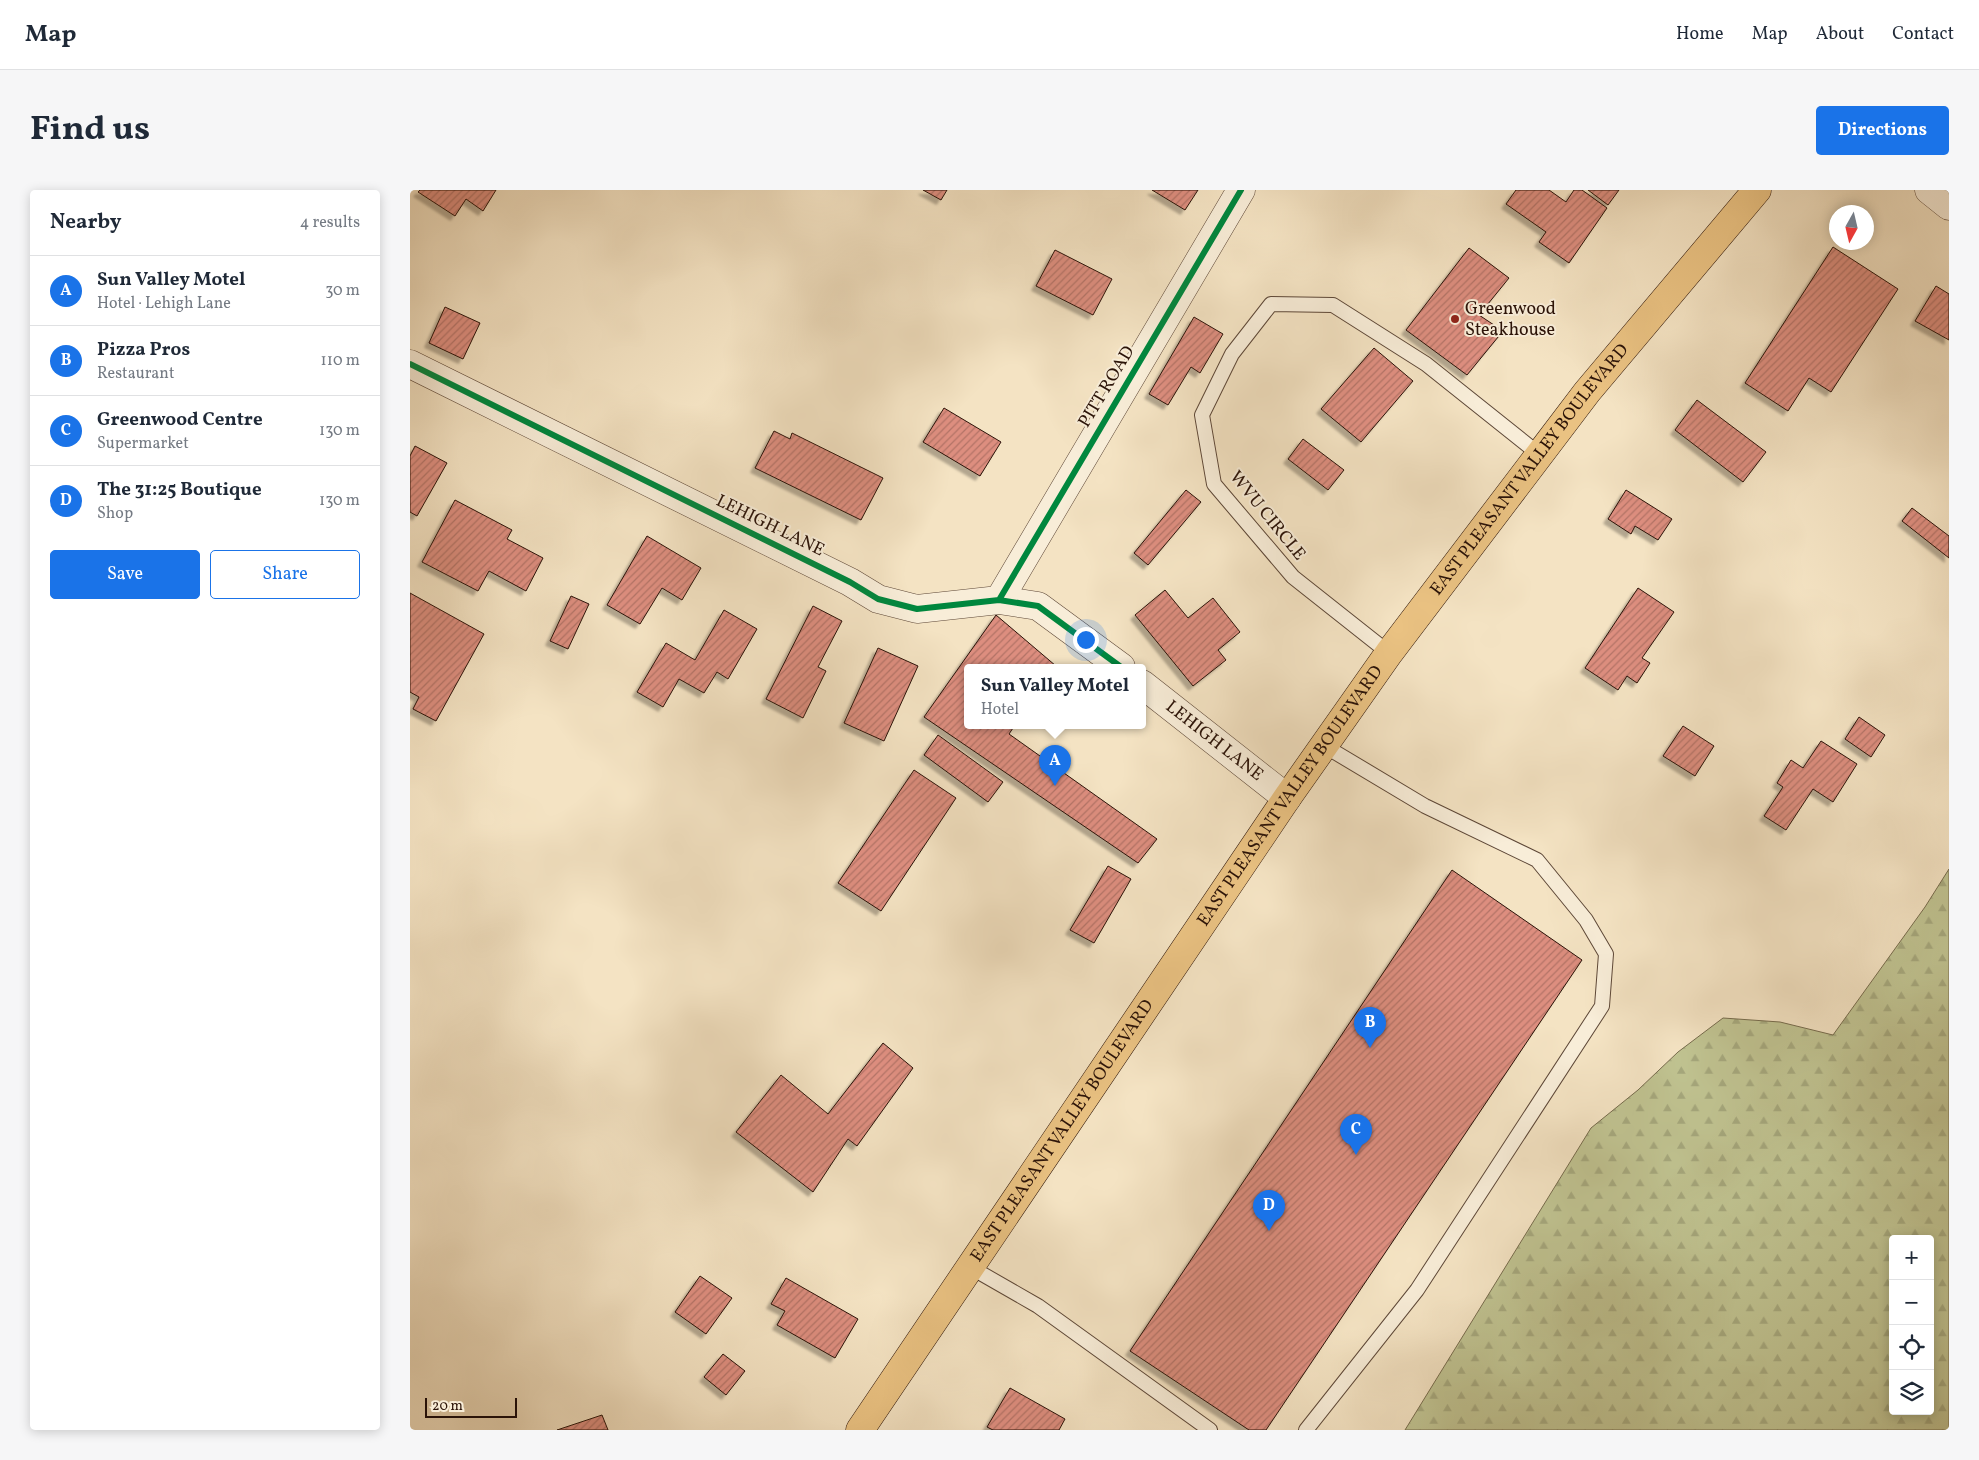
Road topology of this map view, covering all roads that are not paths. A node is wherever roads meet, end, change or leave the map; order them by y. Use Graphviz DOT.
graph roads {
  1 [pos="1241,190"];
  2 [pos="1757,190"];
  3 [pos="1929,190"];
  4 [pos="1949,206"];
  5 [pos="410,364"];
  6 [pos="1540,454"];
  7 [pos="999,600"];
  8 [pos="1389,653"];
  9 [pos="1116,664"];
  10 [pos="1146,687"];
  11 [pos="1323,745"];
  12 [pos="1287,798"];
  13 [pos="970,1267"];
  14 [pos="860,1430"];
  15 [pos="1210,1430"];
  16 [pos="1306,1430"];
  1 -- 7 [label="street, PITT ROAD"];
  2 -- 6 [label="main road, EAST PLEASANT VALLEY BOULEVARD"];
  3 -- 4 [label="street"];
  5 -- 7 [label="street, LEHIGH LANE"];
  6 -- 8 [label="main road, EAST PLEASANT VALLEY BOULEVARD"];
  6 -- 8 [label="lane, WVU CIRCLE"];
  7 -- 9 [label="street, LEHIGH LANE"];
  8 -- 11 [label="main road, EAST PLEASANT VALLEY BOULEVARD"];
  10 -- 12 [label="street, LEHIGH LANE"];
  11 -- 12 [label="main road, EAST PLEASANT VALLEY BOULEVARD"];
  11 -- 16 [label="lane"];
  12 -- 13 [label="main road, EAST PLEASANT VALLEY BOULEVARD"];
  13 -- 14 [label="main road, EAST PLEASANT VALLEY BOULEVARD"];
  13 -- 15 [label="lane"];
}
